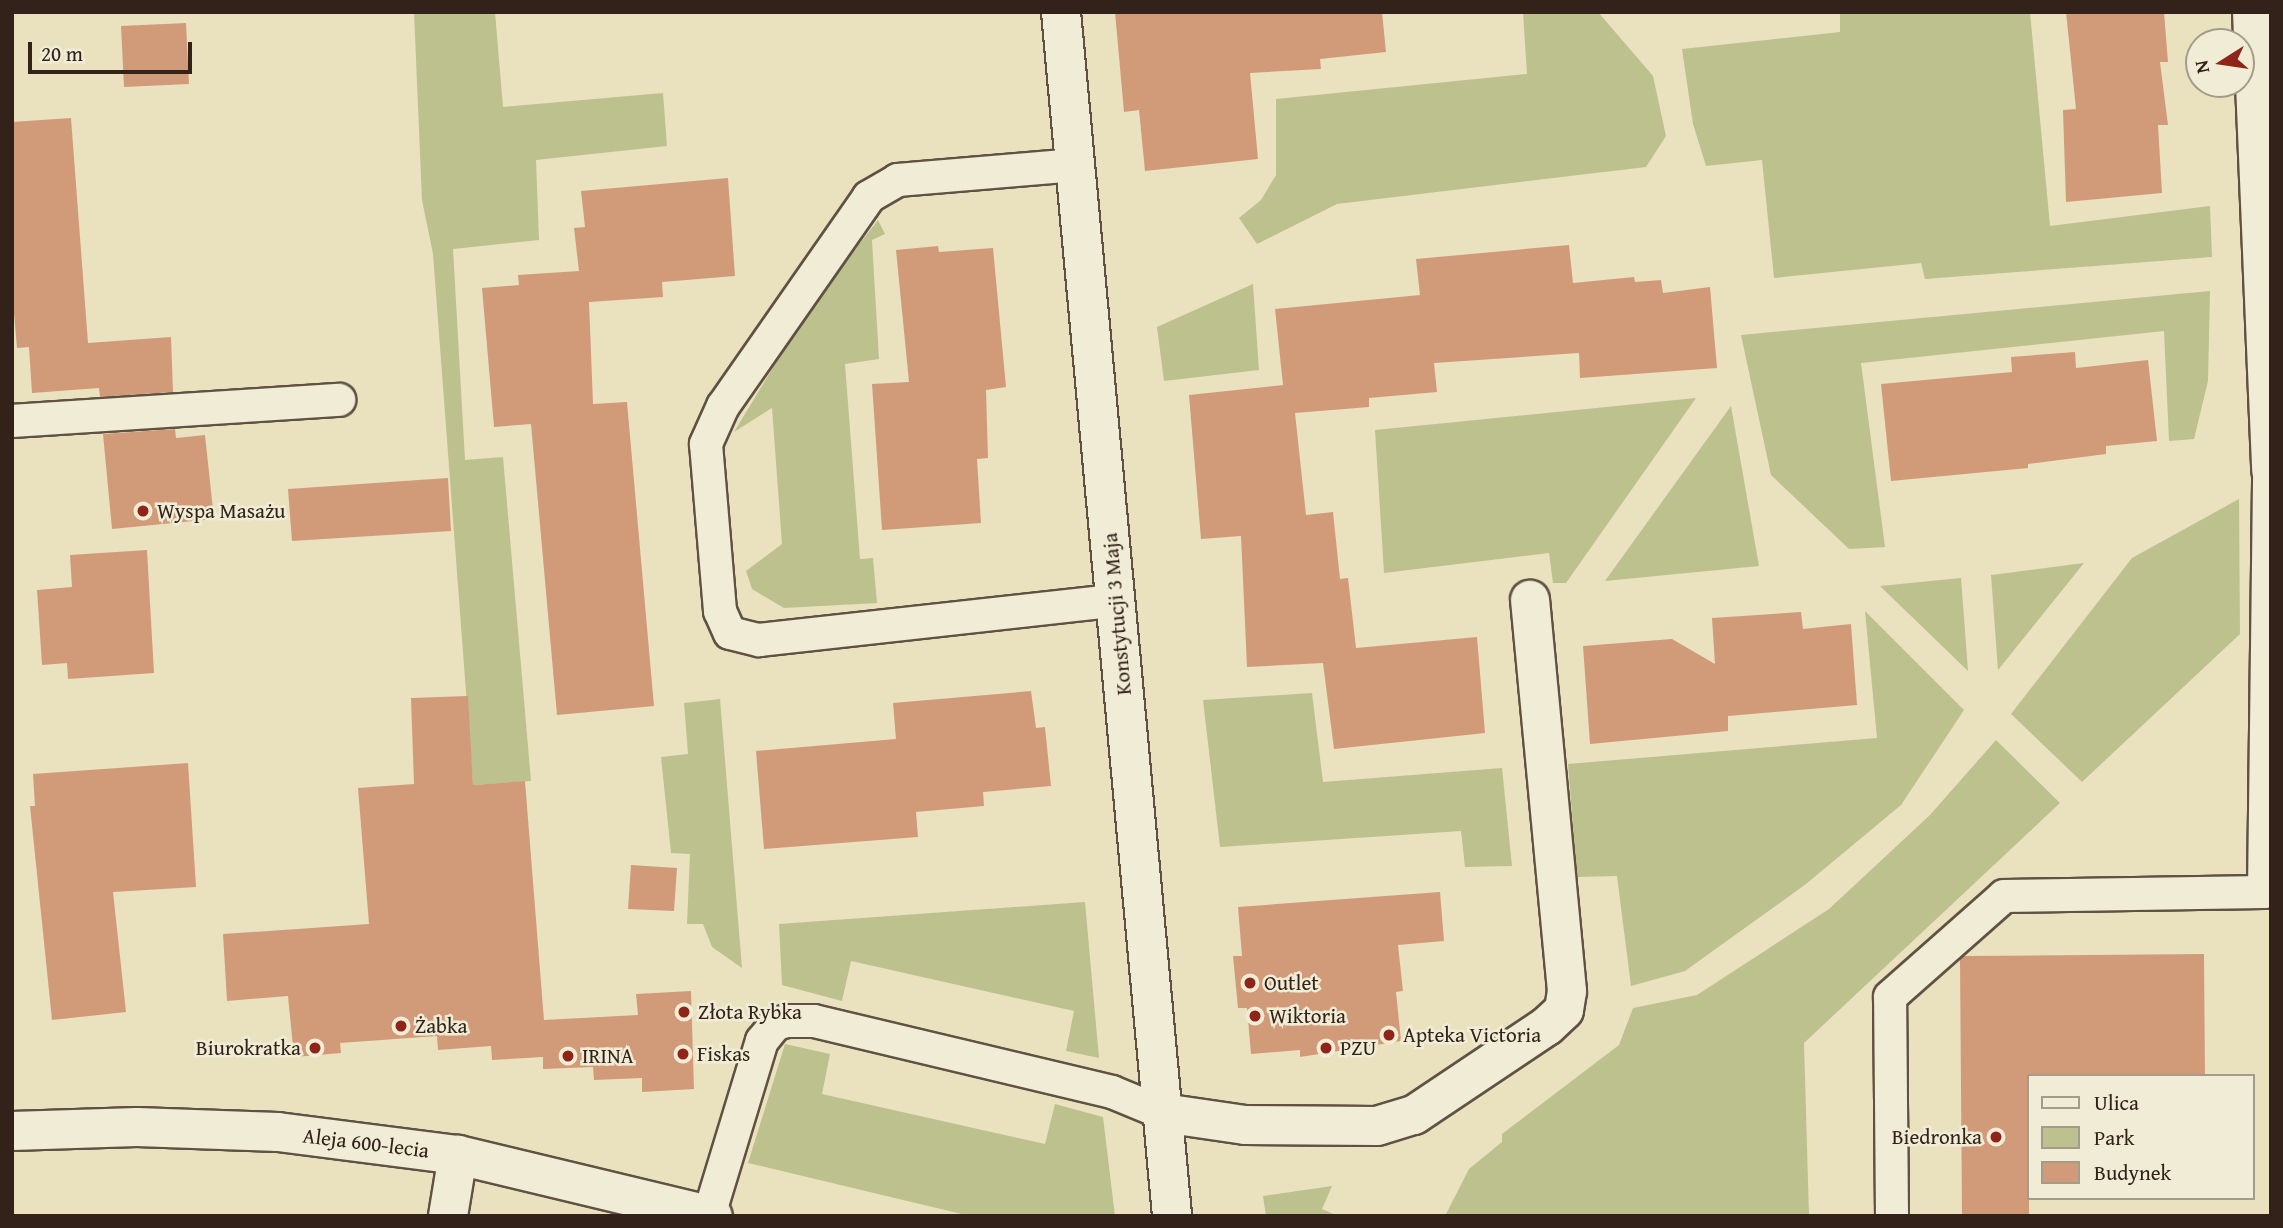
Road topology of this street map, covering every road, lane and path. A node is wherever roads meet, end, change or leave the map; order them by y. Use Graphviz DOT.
graph roads {
  1 [pos="1061,12"];
  2 [pos="2252,12"];
  3 [pos="1076,165"];
  4 [pos="339,400"];
  5 [pos="12,421"];
  6 [pos="2270,471"];
  7 [pos="1530,600"];
  8 [pos="1115,601"];
  9 [pos="1163,1113"];
  10 [pos="12,1131"];
  11 [pos="458,1155"];
  12 [pos="711,1215"];
  13 [pos="448,1216"];
  14 [pos="1172,1216"];
  15 [pos="1892,1216"];
  1 -- 3 [label="street, Konstytucji 3 Maja"];
  2 -- 6 [label="street"];
  3 -- 8 [label="street, Konstytucji 3 Maja"];
  3 -- 8 [label="lane"];
  4 -- 5 [label="lane"];
  6 -- 15 [label="lane"];
  7 -- 9 [label="street"];
  8 -- 9 [label="street, Konstytucji 3 Maja"];
  9 -- 12 [label="lane"];
  9 -- 14 [label="street, Konstytucji 3 Maja"];
  10 -- 11 [label="street, Aleja 600-lecia"];
  11 -- 12 [label="street, Aleja 600-lecia"];
  11 -- 13 [label="street"];
}
